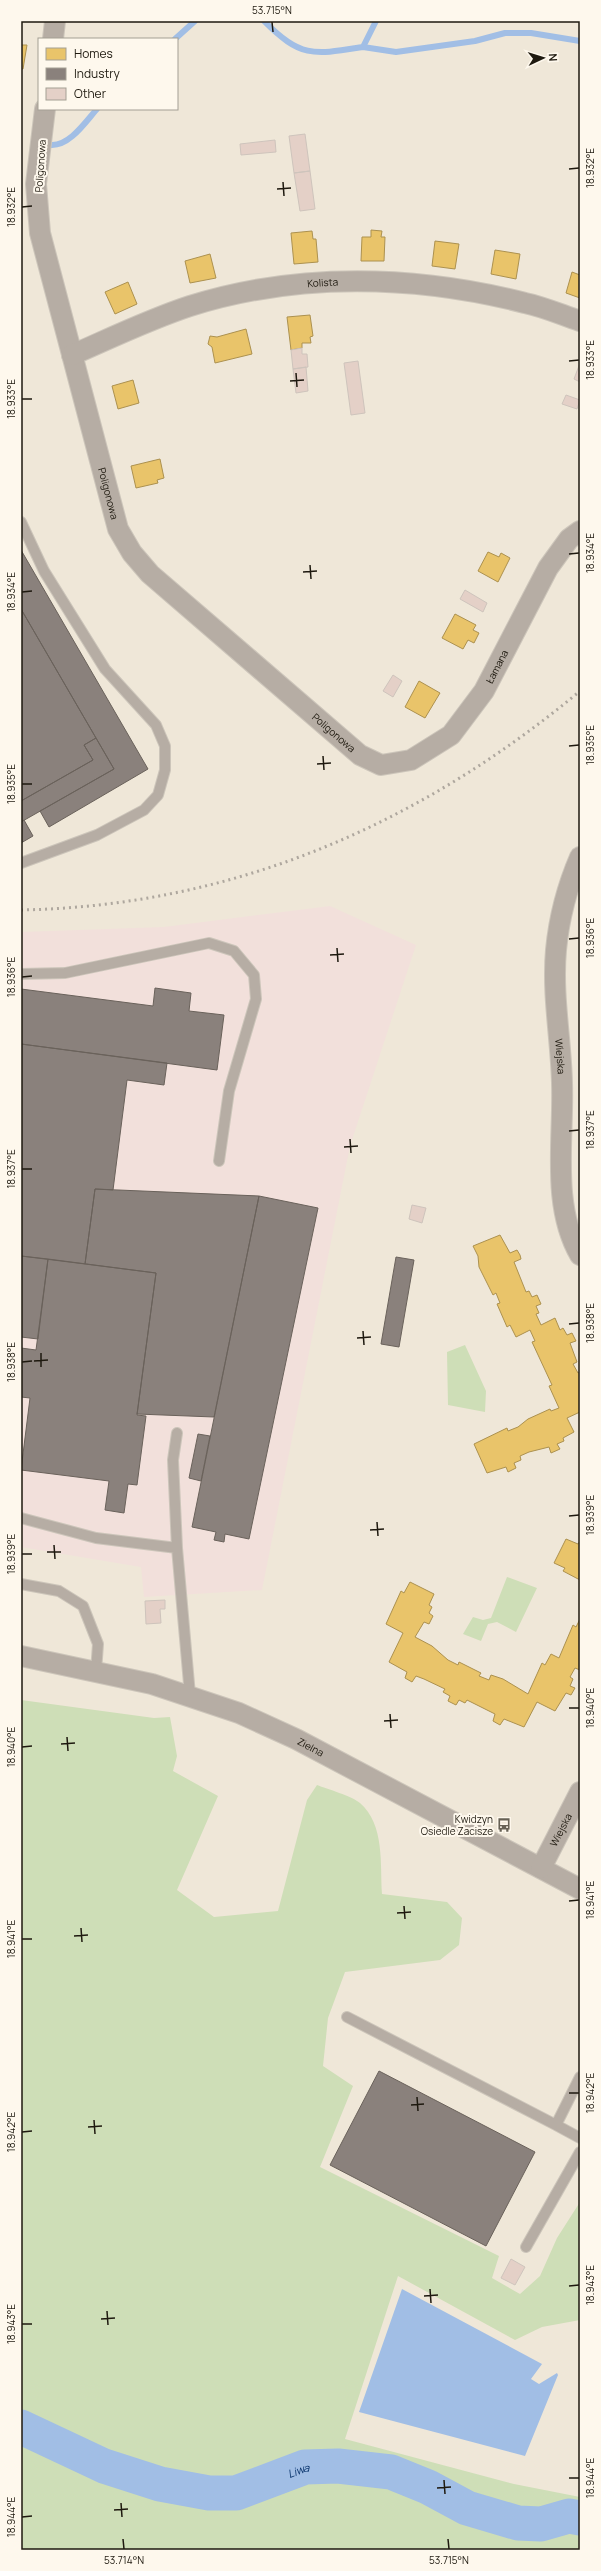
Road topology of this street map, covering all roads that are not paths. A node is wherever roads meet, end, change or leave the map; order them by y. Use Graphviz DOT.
graph roads {
  1 [pos="55,21"];
  2 [pos="53,38"];
  3 [pos="45,110"];
  4 [pos="580,321"];
  5 [pos="72,355"];
  6 [pos="21,522"];
  7 [pos="580,531"];
  8 [pos="381,765"];
  9 [pos="580,857"];
  10 [pos="21,863"];
  11 [pos="21,974"];
  12 [pos="219,1162"];
  13 [pos="580,1256"];
  14 [pos="176,1433"];
  15 [pos="21,1518"];
  16 [pos="177,1548"];
  17 [pos="21,1584"];
  18 [pos="21,1656"];
  19 [pos="96,1672"];
  20 [pos="190,1695"];
  21 [pos="580,1792"];
  22 [pos="541,1868"];
  23 [pos="580,1889"];
  24 [pos="346,2017"];
  25 [pos="580,2077"];
  26 [pos="556,2125"];
  27 [pos="580,2138"];
  28 [pos="580,2152"];
  29 [pos="526,2247"];
  1 -- 2 [label="street"];
  3 -- 5 [label="street, Poligonowa"];
  4 -- 5 [label="street, Kolista"];
  5 -- 8 [label="street, Poligonowa"];
  6 -- 10 [label="lane"];
  7 -- 8 [label="street, Łamana"];
  9 -- 13 [label="street, Wiejska"];
  11 -- 12 [label="lane"];
  14 -- 16 [label="lane"];
  15 -- 16 [label="lane"];
  16 -- 20 [label="lane"];
  17 -- 19 [label="lane"];
  18 -- 19 [label="street, Zielna"];
  19 -- 20 [label="street, Zielna"];
  20 -- 22 [label="street, Zielna"];
  21 -- 22 [label="street, Wiejska"];
  22 -- 23 [label="street, Zielna"];
  24 -- 26 [label="lane"];
  25 -- 26 [label="lane"];
  26 -- 27 [label="lane"];
  28 -- 29 [label="lane"];
}
